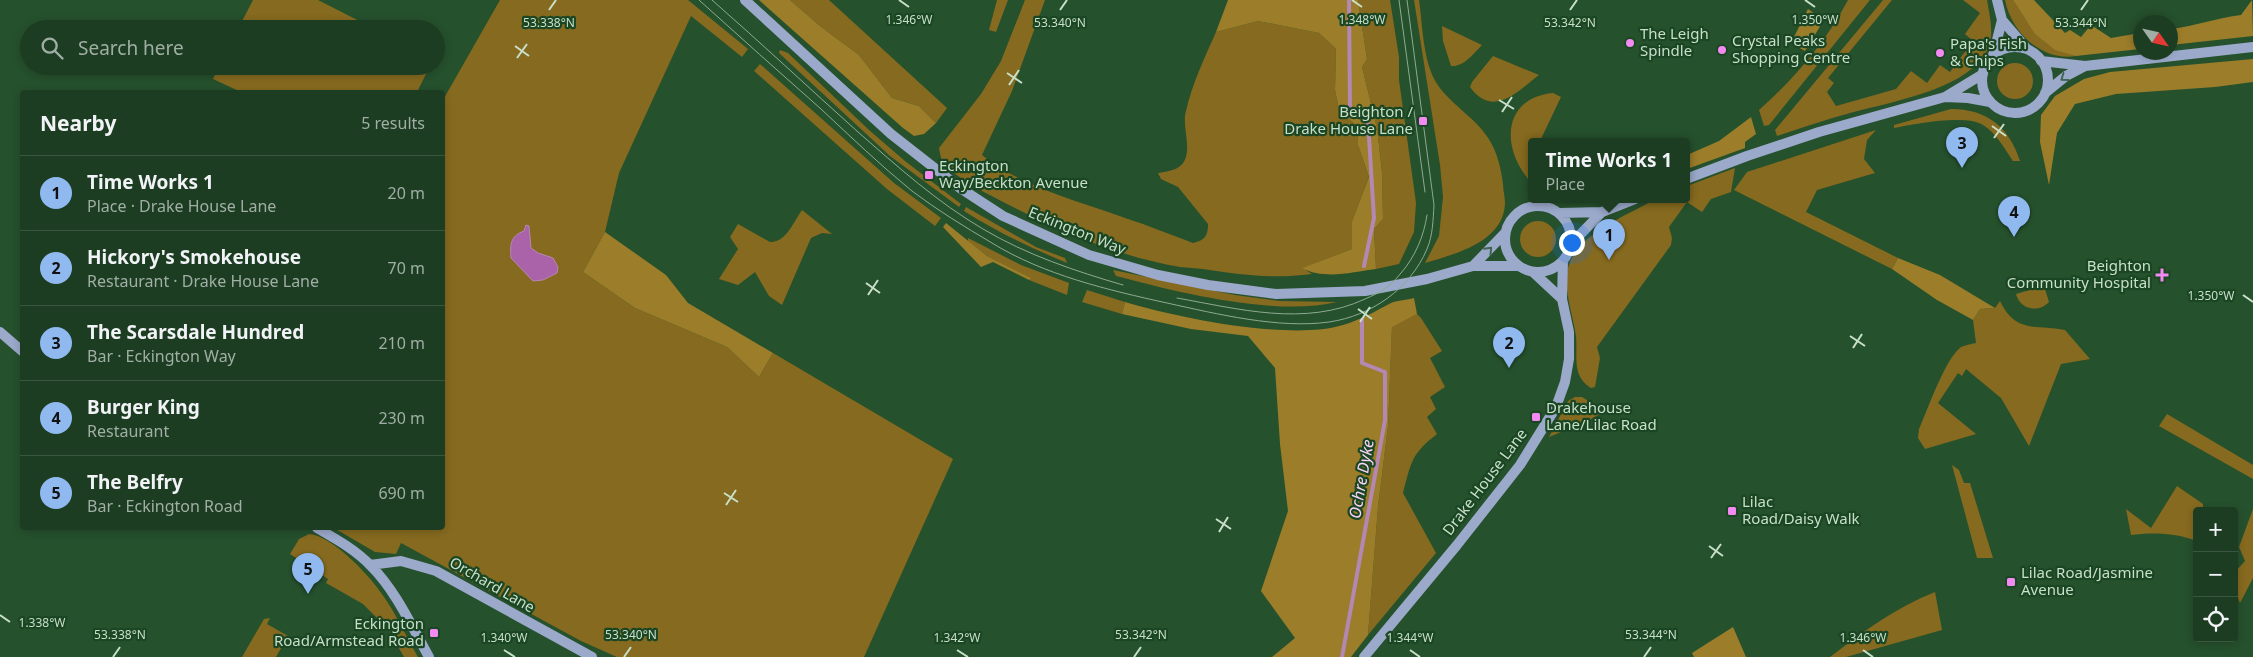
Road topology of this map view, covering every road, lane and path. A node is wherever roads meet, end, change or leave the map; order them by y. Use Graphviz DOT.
graph roads {
  1 [pos="745,0"];
  2 [pos="1997,0"];
  3 [pos="2002,20"];
  4 [pos="2253,47"];
  5 [pos="2028,50"];
  6 [pos="1993,56"];
  7 [pos="2041,61"];
  8 [pos="2085,66"];
  9 [pos="1982,74"];
  10 [pos="2045,93"];
  11 [pos="1945,97"];
  12 [pos="1990,102"];
  13 [pos="1690,177"];
  14 [pos="1626,203"];
  15 [pos="1602,212"];
  16 [pos="1560,213"];
  17 [pos="1505,233"];
  18 [pos="1571,244"];
  19 [pos="1563,261"];
  20 [pos="1473,266"];
  21 [pos="1519,266"];
  22 [pos="1533,272"];
  23 [pos="1562,299"];
  24 [pos="0,332"];
  25 [pos="20,349"];
  26 [pos="321,530"];
  27 [pos="370,565"];
  28 [pos="429,657"];
  29 [pos="592,657"];
  30 [pos="1364,657"];
  1 -- 20 [label="main road, Eckington Way"];
  2 -- 3 [label="main road"];
  3 -- 5 [label="main road"];
  3 -- 6 [label="main road"];
  4 -- 8 [label="main road"];
  5 -- 6 [label="main road"];
  5 -- 7 [label="main road"];
  6 -- 9 [label="main road"];
  7 -- 8 [label="main road"];
  7 -- 10 [label="main road"];
  8 -- 10 [label="main road, one-way"];
  9 -- 11 [label="main road"];
  9 -- 12 [label="main road"];
  10 -- 12 [label="main road"];
  11 -- 12 [label="main road"];
  11 -- 13 [label="main road"];
  14 -- 15 [label="main road"];
  15 -- 16 [label="main road"];
  15 -- 18 [label="main road"];
  16 -- 17 [label="main road"];
  16 -- 18 [label="main road"];
  20 -- 17 [label="main road, one-way"];
  17 -- 21 [label="main road"];
  18 -- 19 [label="main road"];
  19 -- 22 [label="main road"];
  19 -- 23 [label="main road, Drake House Lane"];
  20 -- 21 [label="main road, Eckington Way"];
  21 -- 22 [label="main road"];
  22 -- 23 [label="main road"];
  23 -- 30 [label="main road, Drake House Lane"];
  24 -- 25 [label="main road"];
  26 -- 27 [label="main road"];
  27 -- 28 [label="main road"];
  27 -- 29 [label="main road, Orchard Lane"];
}
